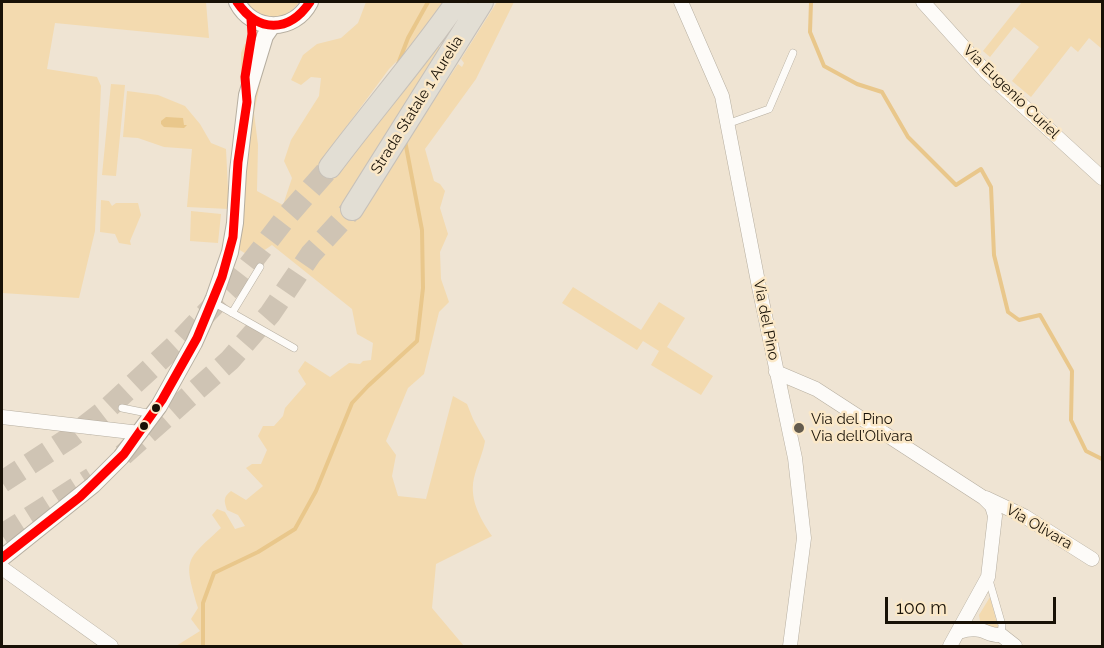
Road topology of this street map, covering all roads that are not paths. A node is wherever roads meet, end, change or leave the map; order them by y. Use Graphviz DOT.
graph roads {
  1 [pos="237,2"];
  2 [pos="310,2"];
  3 [pos="457,2"];
  4 [pos="482,2"];
  5 [pos="681,2"];
  6 [pos="923,2"];
  7 [pos="251,19"];
  8 [pos="273,26"];
  9 [pos="793,53"];
  10 [pos="247,95"];
  11 [pos="727,124"];
  12 [pos="330,167"];
  13 [pos="1102,178"];
  14 [pos="352,209"];
  15 [pos="260,267"];
  16 [pos="212,302"];
  17 [pos="232,313"];
  18 [pos="294,348"];
  19 [pos="776,372"];
  20 [pos="122,408"];
  21 [pos="153,414"];
  22 [pos="2,417"];
  23 [pos="140,433"];
  24 [pos="984,498"];
  25 [pos="2,558"];
  26 [pos="1092,559"];
  27 [pos="2,568"];
  28 [pos="988,577"];
  29 [pos="973,607"];
  30 [pos="980,630"];
  31 [pos="958,632"];
  32 [pos="1001,635"];
  33 [pos="111,646"];
  34 [pos="790,646"];
  35 [pos="950,646"];
  36 [pos="1015,646"];
  1 -- 7 [label="street"];
  2 -- 8 [label="street"];
  3 -- 12 [label="highway, Strada Statale 1 Aurelia"];
  4 -- 14 [label="highway, Strada Statale 1 Aurelia"];
  5 -- 11 [label="street, Via del Pino"];
  6 -- 13 [label="street, Via Eugenio Curiel"];
  7 -- 8 [label="street"];
  7 -- 10 [label="street"];
  8 -- 10 [label="street"];
  9 -- 11 [label="lane"];
  10 -- 16 [label="street"];
  11 -- 19 [label="street, Via del Pino"];
  15 -- 17 [label="lane"];
  16 -- 17 [label="lane"];
  16 -- 21 [label="street"];
  17 -- 18 [label="lane"];
  19 -- 24 [label="street, Via Olivara"];
  19 -- 34 [label="street, Via del Pino"];
  20 -- 21 [label="lane"];
  21 -- 23 [label="street"];
  22 -- 23 [label="street"];
  23 -- 25 [label="street"];
  24 -- 26 [label="street, Via Olivara"];
  24 -- 28 [label="street, Via Olivara"];
  27 -- 33 [label="street"];
  28 -- 29 [label="street, Via Olivara"];
  28 -- 32 [label="lane"];
  29 -- 30 [label="street"];
  29 -- 31 [label="street, Via Olivara"];
  30 -- 31 [label="street"];
  30 -- 32 [label="street"];
  31 -- 35 [label="street, Via Olivara"];
  32 -- 36 [label="street"];
}
